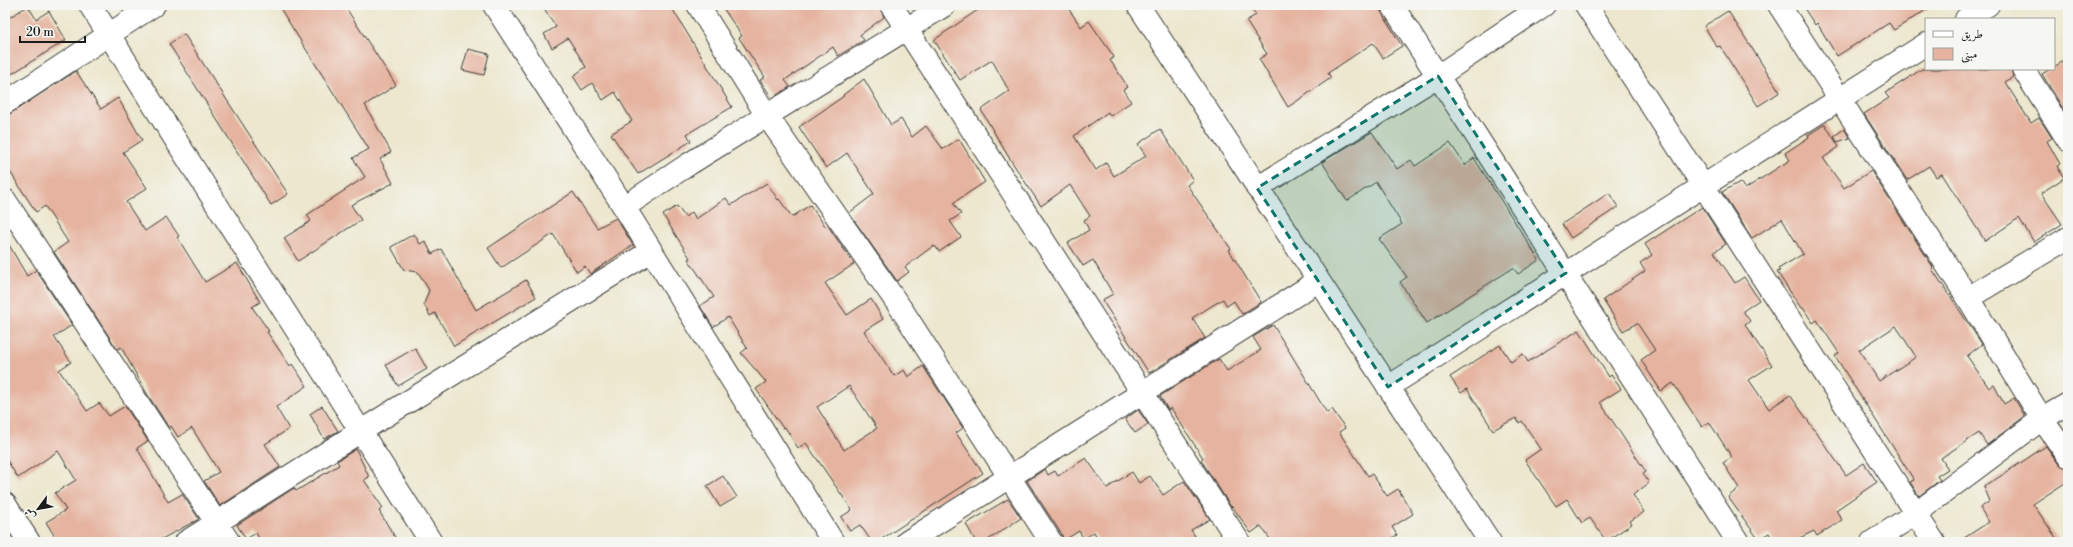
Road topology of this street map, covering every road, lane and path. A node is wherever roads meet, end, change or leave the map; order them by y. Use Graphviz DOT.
graph roads {
  1 [pos="90,5"];
  2 [pos="154,5"];
  3 [pos="494,5"];
  4 [pos="698,5"];
  5 [pos="891,5"];
  6 [pos="945,5"];
  7 [pos="1138,5"];
  8 [pos="1392,5"];
  9 [pos="1544,5"];
  10 [pos="1586,5"];
  11 [pos="1779,5"];
  12 [pos="1987,9"];
  13 [pos="1968,18"];
  14 [pos="906,29"];
  15 [pos="109,35"];
  16 [pos="1925,45"];
  17 [pos="2024,70"];
  18 [pos="1438,76"];
  19 [pos="1839,99"];
  20 [pos="5,103"];
  21 [pos="767,116"];
  22 [pos="2068,140"];
  23 [pos="1702,186"];
  24 [pos="1257,188"];
  25 [pos="5,200"];
  26 [pos="624,207"];
  27 [pos="2068,238"];
  28 [pos="651,251"];
  29 [pos="1566,274"];
  30 [pos="1318,281"];
  31 [pos="1968,298"];
  32 [pos="1388,387"];
  33 [pos="1143,392"];
  34 [pos="2068,404"];
  35 [pos="2042,419"];
  36 [pos="361,431"];
  37 [pos="2068,456"];
  38 [pos="1010,477"];
  39 [pos="5,504"];
  40 [pos="1915,514"];
  41 [pos="216,522"];
  42 [pos="29,542"];
  43 [pos="186,542"];
  44 [pos="229,542"];
  45 [pos="431,542"];
  46 [pos="833,542"];
  47 [pos="906,542"];
  48 [pos="1051,542"];
  49 [pos="1240,542"];
  50 [pos="1490,542"];
  51 [pos="1738,542"];
  52 [pos="1872,542"];
  53 [pos="1934,542"];
  1 -- 15 [label="street"];
  2 -- 15 [label="street"];
  3 -- 26 [label="street"];
  4 -- 21 [label="street"];
  5 -- 14 [label="street"];
  6 -- 14 [label="street"];
  7 -- 24 [label="street"];
  8 -- 18 [label="street"];
  9 -- 18 [label="street"];
  10 -- 23 [label="street"];
  11 -- 19 [label="street"];
  12 -- 13 [label="street"];
  14 -- 21 [label="street"];
  14 -- 33 [label="street"];
  15 -- 20 [label="street"];
  15 -- 36 [label="street"];
  16 -- 19 [label="street"];
  17 -- 22 [label="street"];
  18 -- 24 [label="street"];
  18 -- 29 [label="street"];
  19 -- 23 [label="street"];
  19 -- 31 [label="street"];
  21 -- 26 [label="street"];
  21 -- 38 [label="street"];
  23 -- 29 [label="street"];
  23 -- 40 [label="street"];
  24 -- 30 [label="street"];
  25 -- 41 [label="street"];
  26 -- 28 [label="street"];
  27 -- 31 [label="street"];
  28 -- 36 [label="street"];
  28 -- 46 [label="street"];
  29 -- 32 [label="street"];
  29 -- 51 [label="street"];
  30 -- 32 [label="street"];
  30 -- 33 [label="street"];
  31 -- 35 [label="street"];
  32 -- 50 [label="street"];
  33 -- 38 [label="street"];
  33 -- 49 [label="street"];
  34 -- 35 [label="street"];
  35 -- 37 [label="street"];
  35 -- 40 [label="street"];
  36 -- 41 [label="street"];
  36 -- 45 [label="street"];
  38 -- 47 [label="street"];
  38 -- 48 [label="street"];
  39 -- 42 [label="street"];
  40 -- 52 [label="street"];
  40 -- 53 [label="street"];
  41 -- 43 [label="street"];
  41 -- 44 [label="street"];
}
